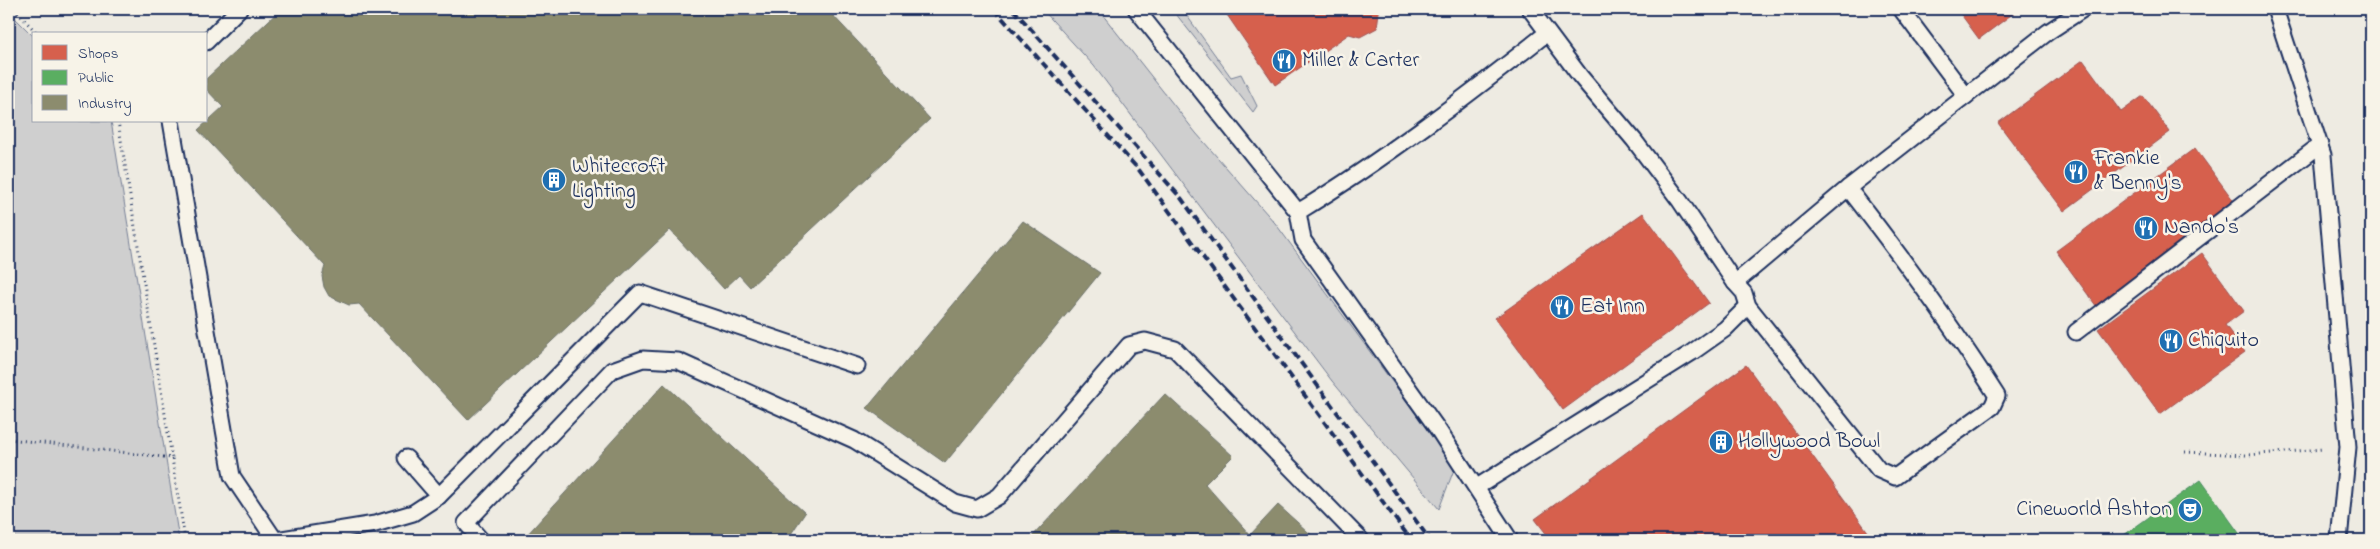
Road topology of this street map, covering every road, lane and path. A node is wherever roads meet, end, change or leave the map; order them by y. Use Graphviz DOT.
graph roads {
  1 [pos="14,9"];
  2 [pos="239,9"];
  3 [pos="1136,9"];
  4 [pos="1901,9"];
  5 [pos="2082,9"];
  6 [pos="2276,9"];
  7 [pos="1533,10"];
  8 [pos="36,32"];
  9 [pos="1547,33"];
  10 [pos="208,40"];
  11 [pos="1966,96"];
  12 [pos="118,122"];
  13 [pos="172,122"];
  14 [pos="2320,145"];
  15 [pos="1848,188"];
  16 [pos="1298,212"];
  17 [pos="1734,283"];
  18 [pos="1748,306"];
  19 [pos="2076,332"];
  20 [pos="857,366"];
  21 [pos="9,439"];
  22 [pos="2348,447"];
  23 [pos="2185,452"];
  24 [pos="172,458"];
  25 [pos="406,458"];
  26 [pos="1477,487"];
  27 [pos="439,496"];
  28 [pos="185,540"];
  29 [pos="276,540"];
  30 [pos="481,540"];
  31 [pos="1361,540"];
  32 [pos="1510,540"];
  33 [pos="2339,540"];
  1 -- 8 [label="path"];
  2 -- 10 [label="lane"];
  3 -- 16 [label="lane"];
  4 -- 11 [label="lane"];
  5 -- 11 [label="lane"];
  6 -- 14 [label="lane"];
  7 -- 9 [label="lane"];
  9 -- 16 [label="lane"];
  9 -- 17 [label="lane"];
  11 -- 15 [label="lane"];
  12 -- 24 [label="path"];
  13 -- 29 [label="lane"];
  14 -- 19 [label="lane"];
  14 -- 22 [label="lane"];
  15 -- 17 [label="lane"];
  15 -- 18 [label="lane"];
  16 -- 26 [label="lane"];
  17 -- 18 [label="lane"];
  18 -- 26 [label="lane"];
  20 -- 27 [label="lane"];
  21 -- 24 [label="path"];
  22 -- 23 [label="path"];
  22 -- 33 [label="lane"];
  24 -- 28 [label="path"];
  25 -- 27 [label="lane"];
  26 -- 32 [label="lane"];
  27 -- 29 [label="lane"];
  30 -- 31 [label="lane"];
}
